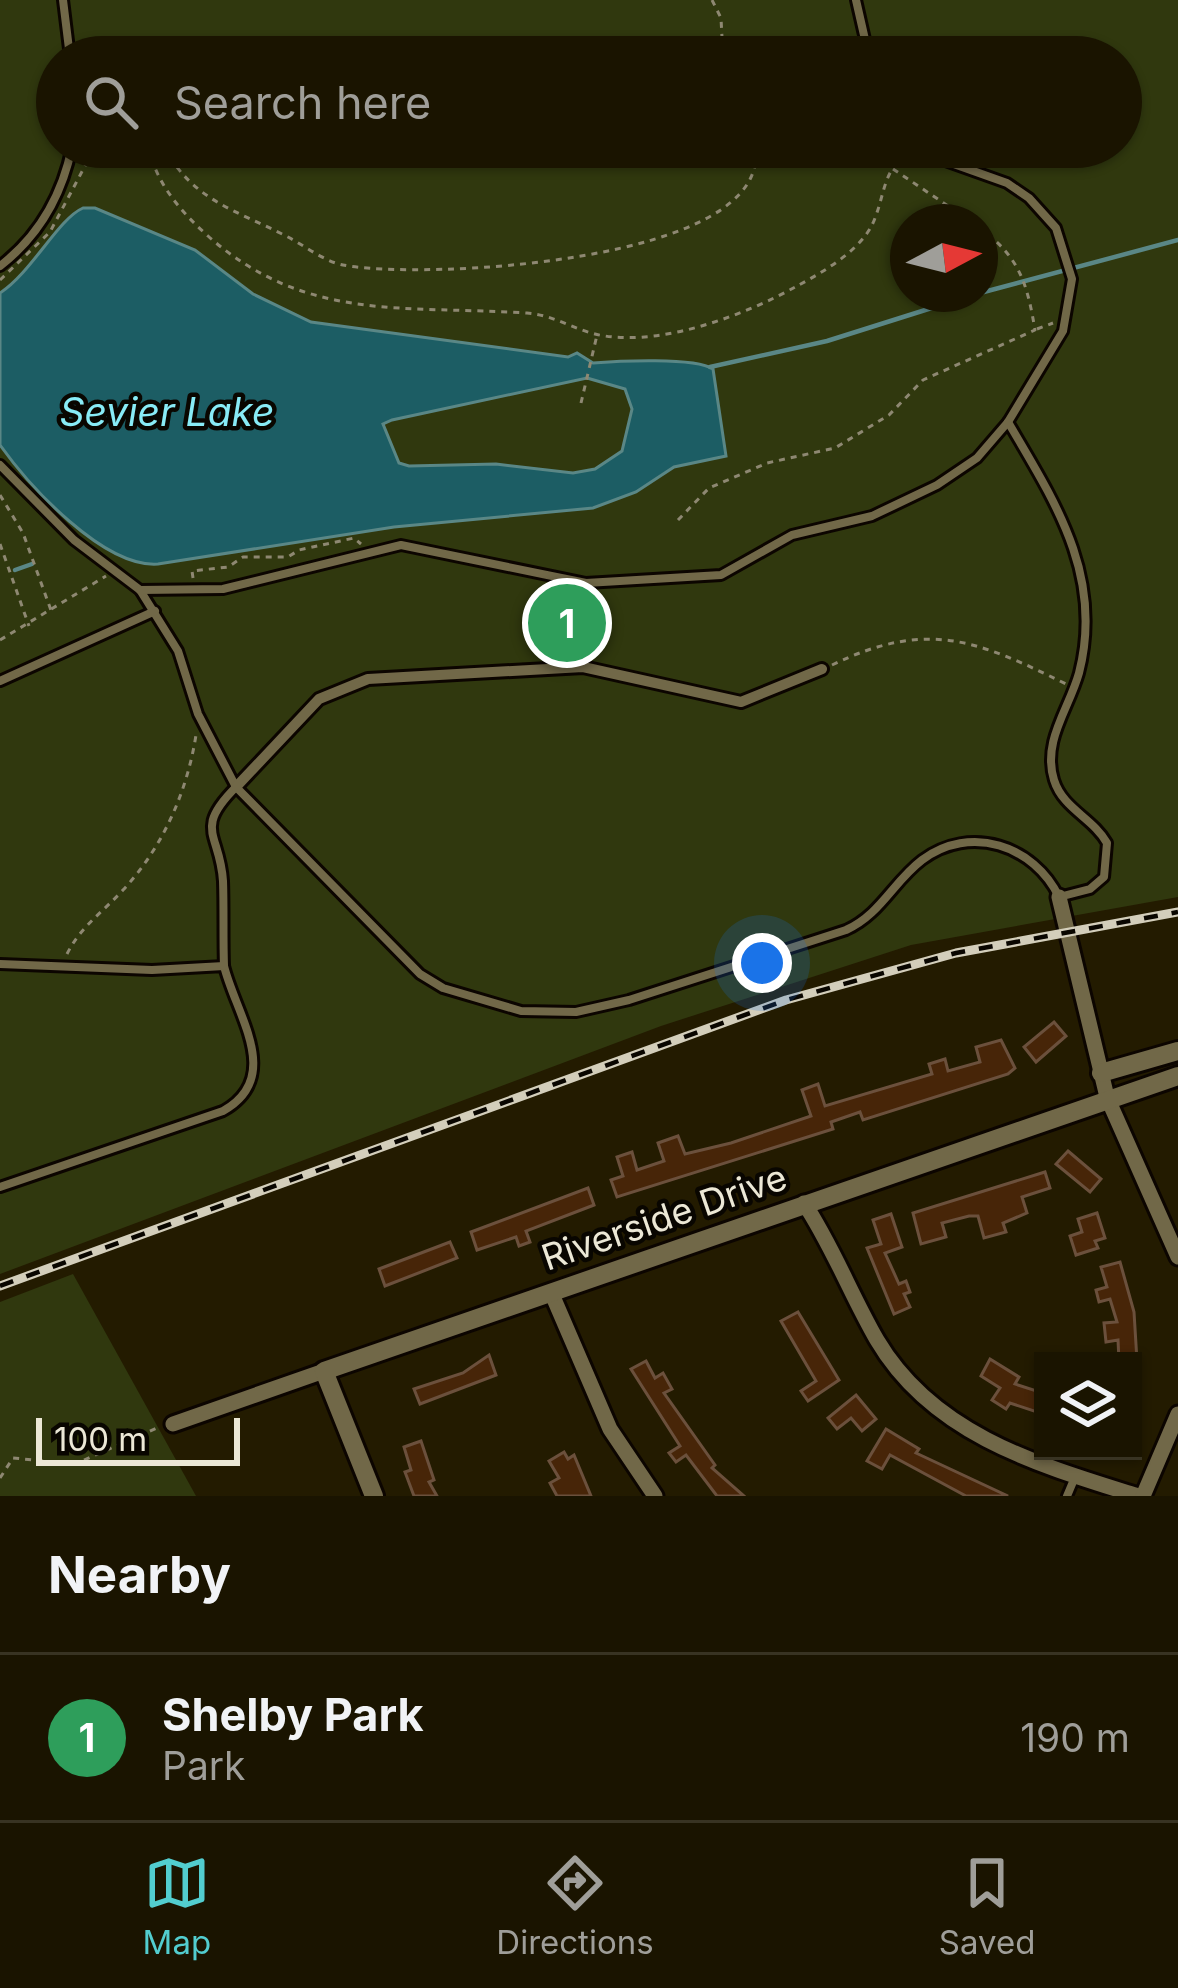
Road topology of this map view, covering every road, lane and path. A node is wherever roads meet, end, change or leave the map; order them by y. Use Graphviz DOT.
graph roads {
  1 [pos="63,0"];
  2 [pos="712,0"];
  3 [pos="856,0"];
  4 [pos="67,36"];
  5 [pos="722,36"];
  6 [pos="864,36"];
  7 [pos="66,168"];
  8 [pos="153,168"];
  9 [pos="179,168"];
  10 [pos="755,168"];
  11 [pos="891,168"];
  12 [pos="960,168"];
  13 [pos="945,204"];
  14 [pos="998,241"];
  15 [pos="0,266"];
  16 [pos="1053,323"];
  17 [pos="1035,329"];
  18 [pos="597,335"];
  19 [pos="581,403"];
  20 [pos="1008,422"];
  21 [pos="0,465"];
  22 [pos="0,495"];
  23 [pos="9,509"];
  24 [pos="0,516"];
  25 [pos="678,520"];
  26 [pos="354,538"];
  27 [pos="0,544"];
  28 [pos="113,570"];
  29 [pos="140,590"];
  30 [pos="193,592"];
  31 [pos="155,611"];
  32 [pos="52,613"];
  33 [pos="29,626"];
  34 [pos="0,640"];
  35 [pos="823,670"];
  36 [pos="0,681"];
  37 [pos="1073,687"];
  38 [pos="198,714"];
  39 [pos="236,787"];
  40 [pos="1059,897"];
  41 [pos="0,964"];
  42 [pos="224,966"];
  43 [pos="61,967"];
  44 [pos="1178,1051"];
  45 [pos="1101,1073"];
  46 [pos="1178,1076"];
  47 [pos="1108,1097"];
  48 [pos="0,1187"];
  49 [pos="804,1203"];
  50 [pos="1178,1257"];
  51 [pos="551,1292"];
  52 [pos="324,1371"];
  53 [pos="1178,1414"];
  54 [pos="165,1426"];
  55 [pos="1076,1476"];
  56 [pos="0,1478"];
  57 [pos="374,1496"];
  58 [pos="655,1496"];
  59 [pos="1067,1496"];
  60 [pos="1135,1496"];
  1 -- 4 [label="lane"];
  2 -- 5 [label="path"];
  3 -- 6 [label="lane"];
  7 -- 15 [label="lane"];
  8 -- 18 [label="path"];
  9 -- 10 [label="path"];
  11 -- 13 [label="path"];
  11 -- 18 [label="path"];
  12 -- 20 [label="lane"];
  14 -- 17 [label="path"];
  16 -- 17 [label="path"];
  17 -- 25 [label="path"];
  18 -- 19 [label="path"];
  20 -- 30 [label="lane"];
  20 -- 37 [label="lane"];
  21 -- 28 [label="lane"];
  22 -- 23 [label="path"];
  23 -- 24 [label="path"];
  23 -- 32 [label="path"];
  26 -- 30 [label="path"];
  27 -- 33 [label="path"];
  28 -- 29 [label="lane"];
  28 -- 32 [label="path"];
  29 -- 30 [label="lane"];
  29 -- 31 [label="lane"];
  31 -- 36 [label="lane"];
  31 -- 38 [label="lane"];
  32 -- 33 [label="path"];
  33 -- 34 [label="path"];
  35 -- 37 [label="path"];
  35 -- 39 [label="street"];
  37 -- 40 [label="lane"];
  38 -- 39 [label="lane"];
  38 -- 43 [label="path"];
  39 -- 40 [label="lane"];
  39 -- 42 [label="lane"];
  40 -- 45 [label="street"];
  41 -- 43 [label="lane"];
  42 -- 43 [label="lane"];
  42 -- 48 [label="lane"];
  44 -- 45 [label="street"];
  45 -- 47 [label="street"];
  46 -- 47 [label="street, Riverside Drive"];
  47 -- 49 [label="street, Riverside Drive"];
  47 -- 50 [label="street"];
  49 -- 51 [label="street, Riverside Drive"];
  49 -- 55 [label="street"];
  51 -- 52 [label="street, Riverside Drive"];
  51 -- 58 [label="street"];
  52 -- 54 [label="street, Riverside Drive"];
  52 -- 57 [label="street"];
  53 -- 60 [label="street"];
  54 -- 56 [label="path"];
  55 -- 59 [label="lane"];
  55 -- 60 [label="street"];
}
